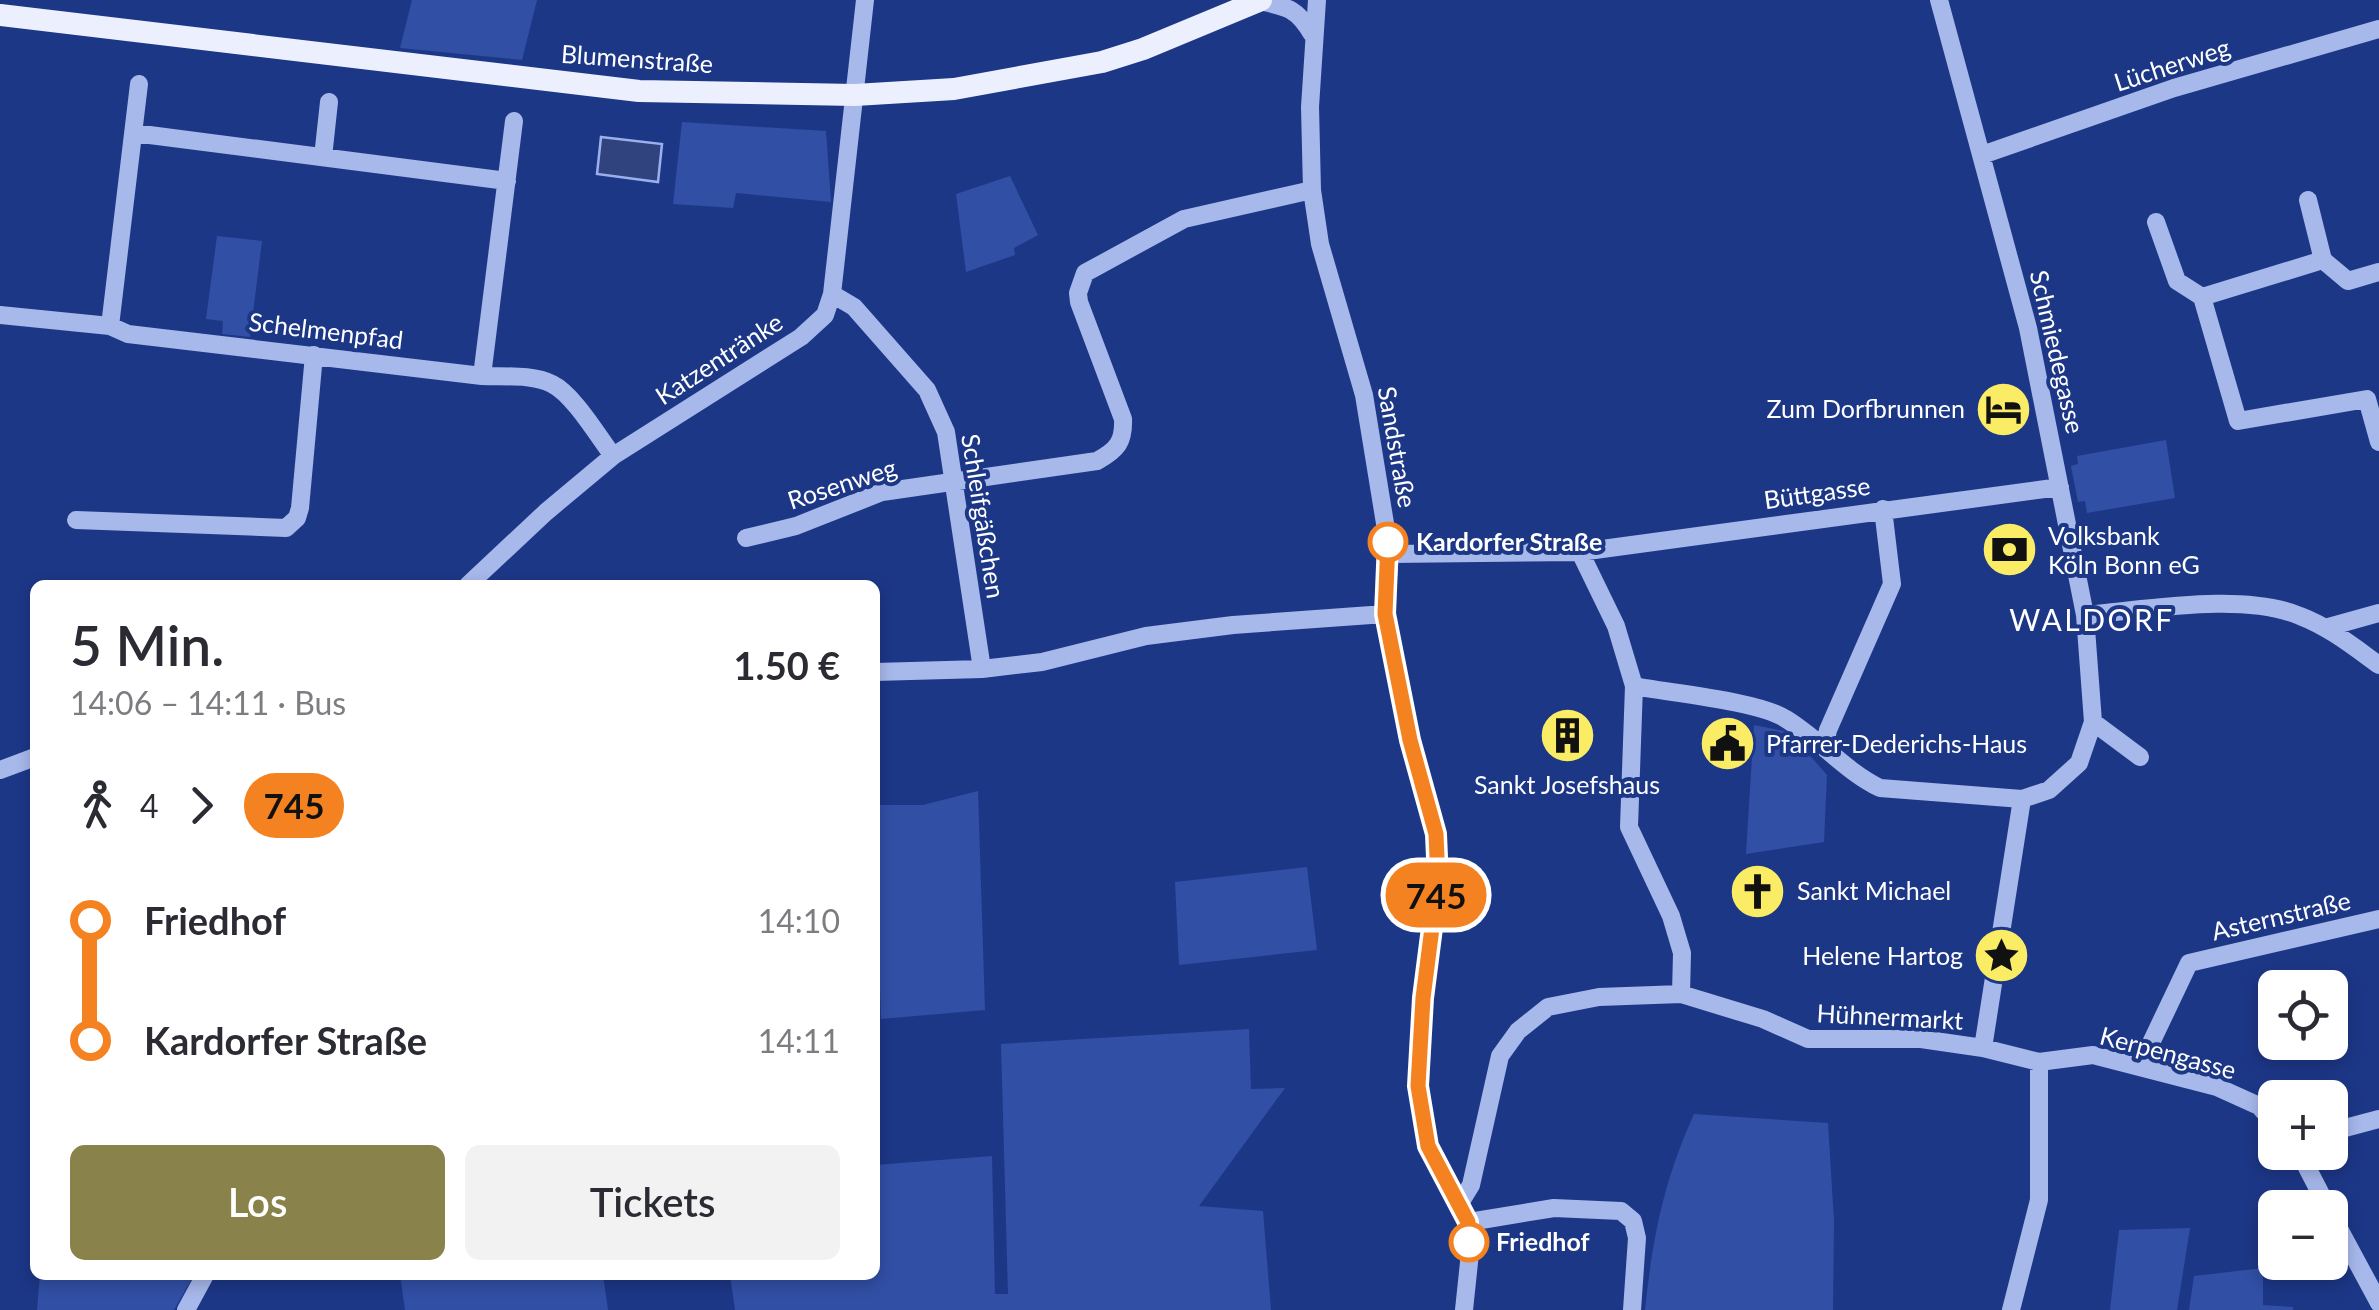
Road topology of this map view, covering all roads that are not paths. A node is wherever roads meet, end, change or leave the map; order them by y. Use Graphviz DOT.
graph roads {
  1 [pos="865,0"];
  2 [pos="1260,0"];
  3 [pos="1317,0"];
  4 [pos="1939,0"];
  5 [pos="0,15"];
  6 [pos="2379,29"];
  7 [pos="1312,35"];
  8 [pos="140,84"];
  9 [pos="856,95"];
  10 [pos="329,102"];
  11 [pos="514,121"];
  12 [pos="134,132"];
  13 [pos="1982,155"];
  14 [pos="323,157"];
  15 [pos="507,180"];
  16 [pos="1312,190"];
  17 [pos="2308,200"];
  18 [pos="2156,222"];
  19 [pos="2323,260"];
  20 [pos="2379,272"];
  21 [pos="832,294"];
  22 [pos="2202,297"];
  23 [pos="0,315"];
  24 [pos="110,326"];
  25 [pos="314,354"];
  26 [pos="482,376"];
  27 [pos="2379,442"];
  28 [pos="614,456"];
  29 [pos="955,482"];
  30 [pos="2060,487"];
  31 [pos="1882,509"];
  32 [pos="76,520"];
  33 [pos="746,538"];
  34 [pos="1580,552"];
  35 [pos="1390,554"];
  36 [pos="473,580"];
  37 [pos="2379,613"];
  38 [pos="1385,614"];
  39 [pos="2084,616"];
  40 [pos="2325,628"];
  41 [pos="2379,665"];
  42 [pos="982,669"];
  43 [pos="880,672"];
  44 [pos="1634,686"];
  45 [pos="2093,722"];
  46 [pos="1824,748"];
  47 [pos="2140,758"];
  48 [pos="30,759"];
  49 [pos="0,770"];
  50 [pos="2022,799"];
  51 [pos="2379,920"];
  52 [pos="1681,994"];
  53 [pos="1983,1048"];
  54 [pos="2040,1062"];
  55 [pos="2140,1066"];
  56 [pos="2258,1106"];
  57 [pos="2379,1119"];
  58 [pos="2348,1127"];
  59 [pos="1460,1204"];
  60 [pos="1468,1222"];
  61 [pos="2348,1246"];
  62 [pos="202,1280"];
  63 [pos="2379,1304"];
  64 [pos="186,1310"];
  65 [pos="1464,1310"];
  66 [pos="1632,1310"];
  67 [pos="2011,1310"];
  1 -- 9 [label="street, Katzentränke"];
  2 -- 7 [label="street, Blumenstraße"];
  2 -- 9 [label="main road, Blumenstraße"];
  3 -- 7 [label="street, Sandstraße"];
  4 -- 13 [label="street, Schmiedegasse"];
  5 -- 9 [label="main road, Blumenstraße"];
  6 -- 13 [label="street, Lücherweg"];
  7 -- 16 [label="street, Sandstraße"];
  8 -- 12 [label="street"];
  9 -- 21 [label="street, Katzentränke"];
  10 -- 14 [label="street"];
  11 -- 15 [label="street"];
  12 -- 14 [label="street"];
  12 -- 24 [label="street"];
  13 -- 30 [label="street, Schmiedegasse"];
  14 -- 15 [label="street"];
  15 -- 26 [label="street"];
  16 -- 29 [label="street, Rosenweg"];
  16 -- 35 [label="street, Sandstraße"];
  17 -- 19 [label="street"];
  18 -- 22 [label="street"];
  19 -- 20 [label="street"];
  19 -- 22 [label="street"];
  21 -- 28 [label="street, Katzentränke"];
  21 -- 29 [label="street, Schleifgäßchen"];
  22 -- 27 [label="street"];
  23 -- 24 [label="street, Schelmenpfad"];
  24 -- 25 [label="street, Schelmenpfad"];
  25 -- 26 [label="street, Schelmenpfad"];
  25 -- 32 [label="street"];
  26 -- 28 [label="street, Schelmenpfad"];
  28 -- 36 [label="street, Katzentränke"];
  29 -- 33 [label="street, Rosenweg"];
  29 -- 42 [label="street, Schleifgäßchen"];
  30 -- 31 [label="street, Büttgasse"];
  30 -- 39 [label="street, Schmiedegasse"];
  31 -- 34 [label="street, Büttgasse"];
  31 -- 46 [label="street"];
  34 -- 35 [label="street, Büttgasse"];
  34 -- 44 [label="street"];
  35 -- 38 [label="street, Sandstraße"];
  37 -- 40 [label="street"];
  38 -- 42 [label="street"];
  38 -- 59 [label="street, Sandstraße"];
  39 -- 40 [label="street"];
  39 -- 45 [label="street, Schmiedegasse"];
  40 -- 41 [label="street"];
  42 -- 43 [label="street"];
  44 -- 46 [label="street"];
  44 -- 52 [label="street"];
  45 -- 47 [label="street"];
  45 -- 50 [label="street, Schmiedegasse"];
  46 -- 50 [label="street"];
  48 -- 49 [label="street"];
  50 -- 53 [label="street"];
  51 -- 55 [label="street, Asternstraße"];
  52 -- 53 [label="street, Hühnermarkt"];
  52 -- 59 [label="street, Hühnermarkt"];
  53 -- 54 [label="street, Hühnermarkt"];
  54 -- 55 [label="street, Kerpengasse"];
  54 -- 67 [label="street"];
  55 -- 56 [label="street, Kerpengasse"];
  57 -- 58 [label="street"];
  59 -- 60 [label="street, Sandstraße"];
  60 -- 65 [label="street, Sandstraße"];
  60 -- 66 [label="street"];
  61 -- 63 [label="street"];
  62 -- 64 [label="street"];
}
